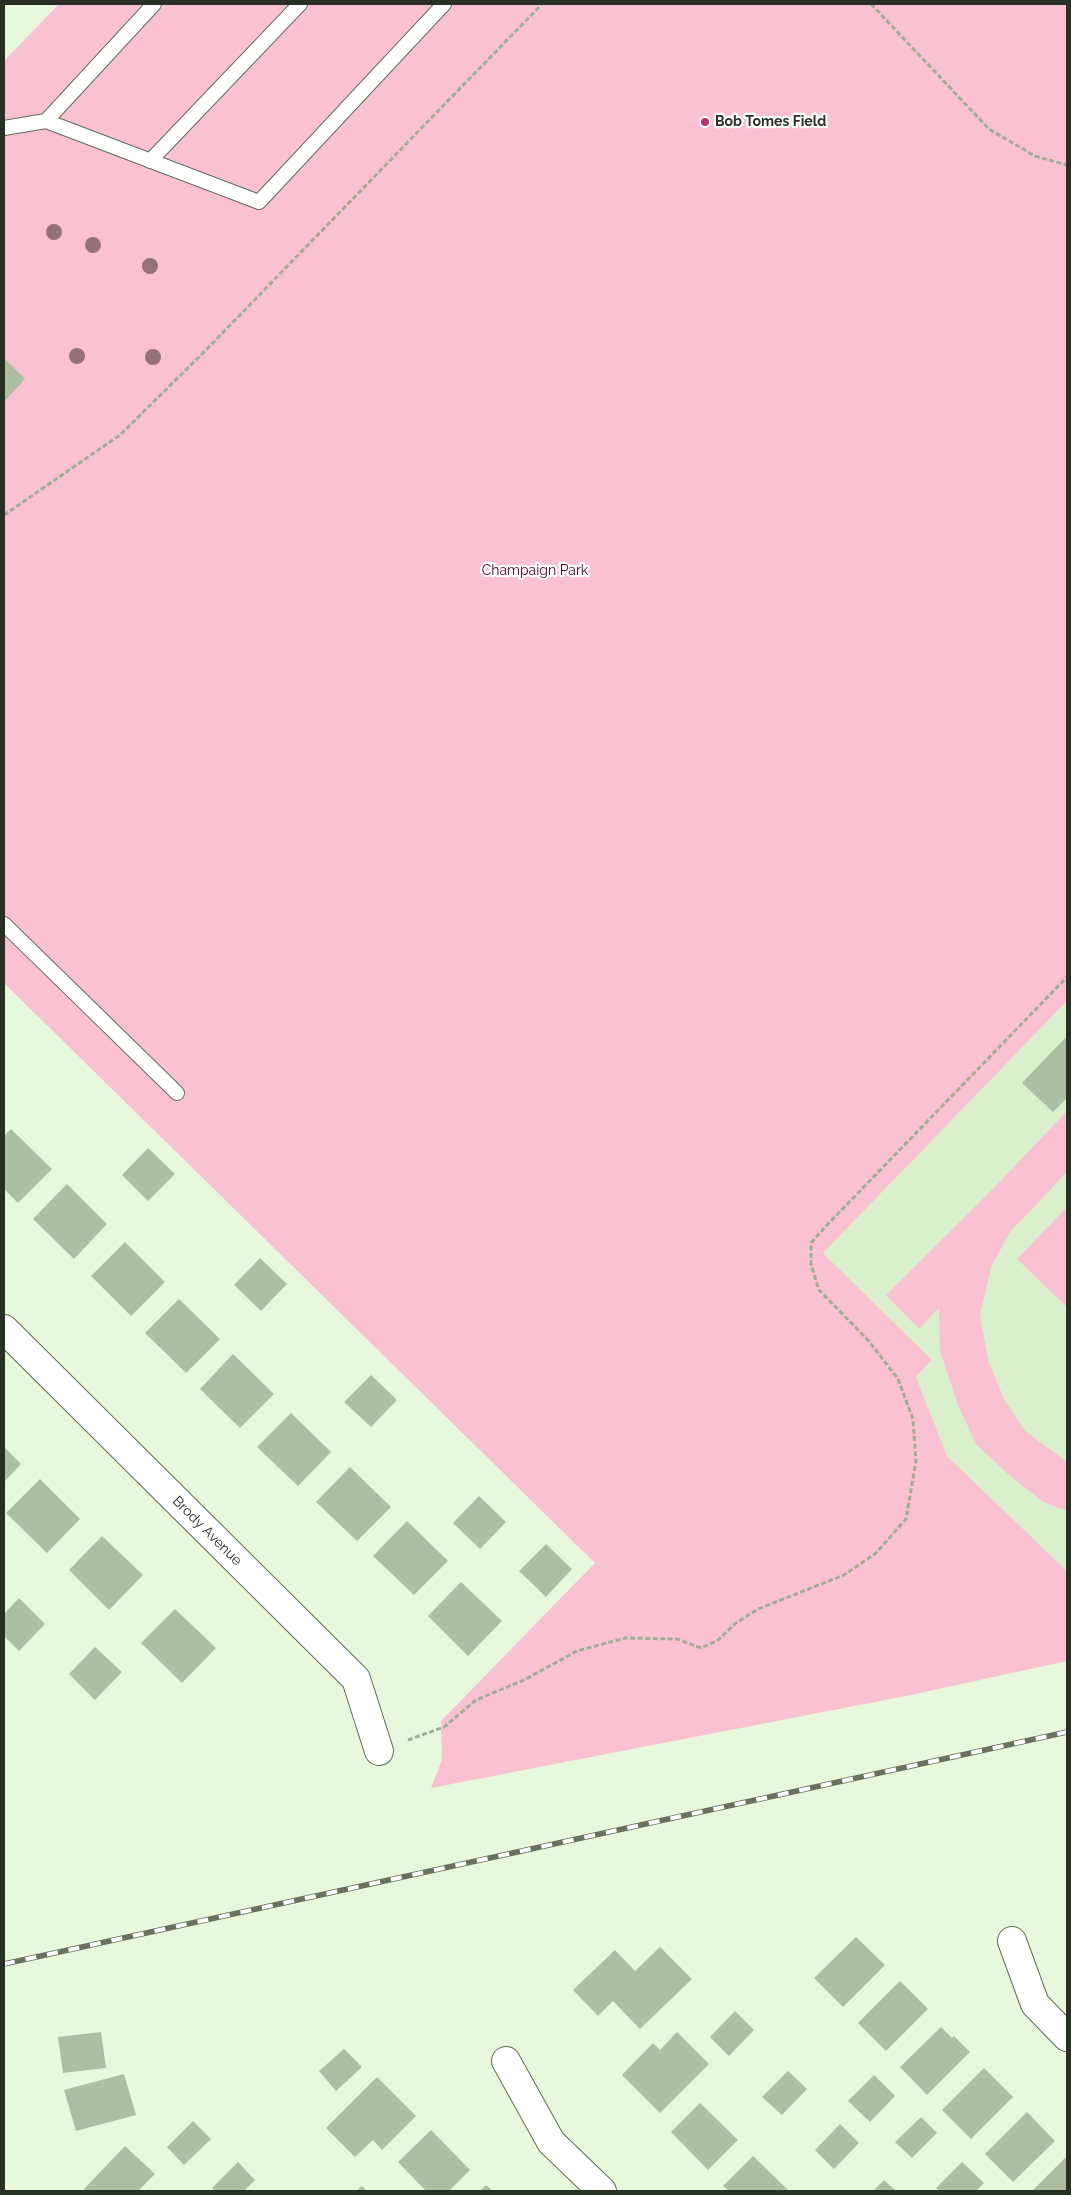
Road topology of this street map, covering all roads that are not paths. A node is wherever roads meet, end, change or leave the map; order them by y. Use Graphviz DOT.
graph roads {
  1 [pos="154,4"];
  2 [pos="300,4"];
  3 [pos="444,4"];
  4 [pos="46,120"];
  5 [pos="4,128"];
  6 [pos="150,161"];
  7 [pos="4,924"];
  8 [pos="177,1093"];
  9 [pos="4,1329"];
  10 [pos="379,1751"];
  11 [pos="1012,1941"];
  12 [pos="1067,2036"];
  13 [pos="506,2061"];
  14 [pos="602,2191"];
  1 -- 4 [label="lane"];
  2 -- 6 [label="lane"];
  3 -- 6 [label="lane"];
  4 -- 5 [label="lane"];
  4 -- 6 [label="lane"];
  7 -- 8 [label="lane"];
  9 -- 10 [label="street, Brody Avenue"];
  11 -- 12 [label="street"];
  13 -- 14 [label="street"];
}
